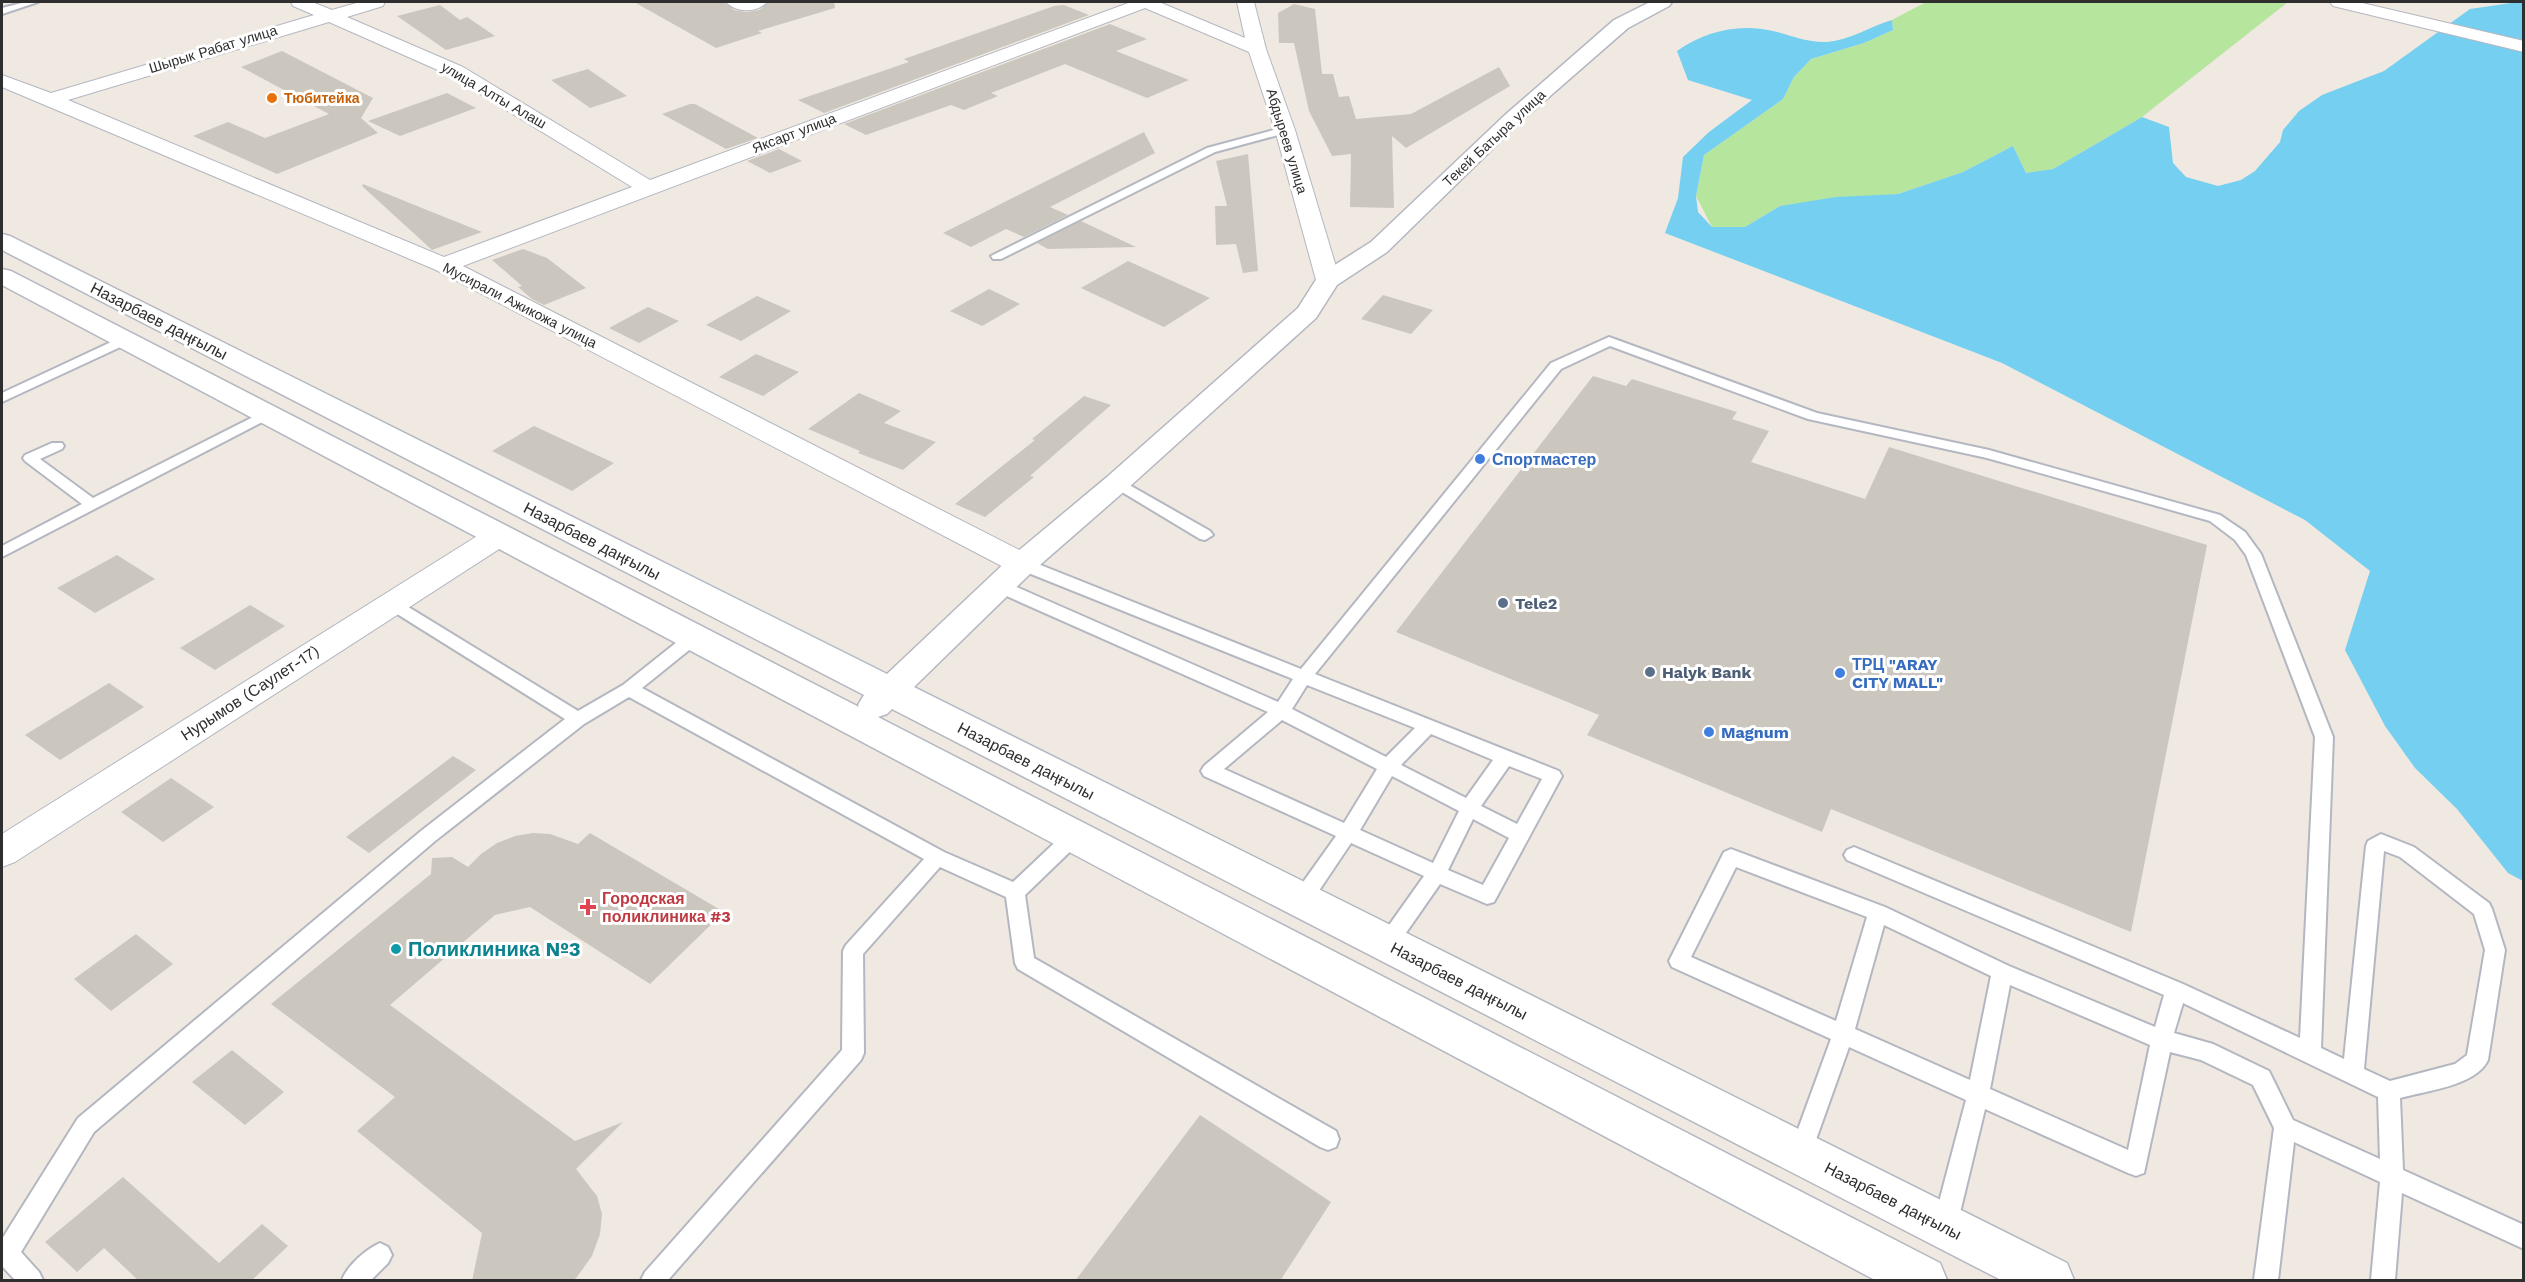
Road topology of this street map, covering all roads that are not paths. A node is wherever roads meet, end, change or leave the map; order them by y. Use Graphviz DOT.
graph roads {
  1 [pos="34,2"];
  2 [pos="299,2"];
  3 [pos="377,2"];
  4 [pos="735,2"];
  5 [pos="758,2"];
  6 [pos="1146,2"];
  7 [pos="1245,2"];
  8 [pos="1663,2"];
  9 [pos="2338,2"];
  10 [pos="2,11"];
  11 [pos="329,14"];
  12 [pos="2523,48"];
  13 [pos="1257,49"];
  14 [pos="2,81"];
  15 [pos="50,99"];
  16 [pos="1285,130"];
  17 [pos="648,188"];
  18 [pos="2,242"];
  19 [pos="997,256"];
  20 [pos="444,265"];
  21 [pos="4,280"];
  22 [pos="1328,280"];
  23 [pos="124,340"];
  24 [pos="2,398"];
  25 [pos="265,415"];
  26 [pos="57,446"];
  27 [pos="1117,483"];
  28 [pos="92,505"];
  29 [pos="500,535"];
  30 [pos="1205,535"];
  31 [pos="2,552"];
  32 [pos="1022,564"];
  33 [pos="999,586"];
  34 [pos="392,603"];
  35 [pos="693,638"];
  36 [pos="1304,676"];
  37 [pos="629,689"];
  38 [pos="889,692"];
  39 [pos="1281,711"];
  40 [pos="578,719"];
  41 [pos="857,722"];
  42 [pos="1428,726"];
  43 [pos="1505,757"];
  44 [pos="1388,767"];
  45 [pos="1469,809"];
  46 [pos="1348,833"];
  47 [pos="1521,835"];
  48 [pos="1074,836"];
  49 [pos="2,852"];
  50 [pos="1854,855"];
  51 [pos="937,857"];
  52 [pos="1437,873"];
  53 [pos="1015,892"];
  54 [pos="1301,901"];
  55 [pos="1878,912"];
  56 [pos="1387,944"];
  57 [pos="2002,972"];
  58 [pos="2176,990"];
  59 [pos="1843,1034"];
  60 [pos="2162,1040"];
  61 [pos="2310,1054"];
  62 [pos="2353,1074"];
  63 [pos="2390,1091"];
  64 [pos="1978,1094"];
  65 [pos="2285,1127"];
  66 [pos="1328,1139"];
  67 [pos="1800,1154"];
  68 [pos="2392,1178"];
  69 [pos="1944,1227"];
  70 [pos="2523,1237"];
  71 [pos="380,1255"];
  72 [pos="31,1281"];
  73 [pos="354,1281"];
  74 [pos="653,1281"];
  75 [pos="1923,1281"];
  76 [pos="2050,1281"];
  77 [pos="2266,1281"];
  78 [pos="2383,1281"];
  1 -- 10 [label="lane"];
  2 -- 11 [label="street, улица Алты Алаш"];
  3 -- 11 [label="street, Шырык Рабат улица"];
  4 -- 5 [label="street"];
  6 -- 13 [label="street"];
  6 -- 17 [label="street, Яксарт улица"];
  7 -- 13 [label="street, Абдыреев улица"];
  8 -- 22 [label="main road, Текей Батыра улица"];
  9 -- 12 [label="street"];
  11 -- 15 [label="street, Шырык Рабат улица"];
  11 -- 17 [label="street, улица Алты Алаш"];
  13 -- 16 [label="street, Абдыреев улица"];
  14 -- 15 [label="street, Мусирали Ажикожа улица"];
  15 -- 20 [label="street, Мусирали Ажикожа улица"];
  16 -- 19 [label="lane"];
  16 -- 22 [label="street, Абдыреев улица"];
  17 -- 20 [label="street, Яксарт улица"];
  18 -- 38 [label="main road, Назарбаев даңғылы"];
  20 -- 32 [label="street, Мусирали Ажикожа улица"];
  21 -- 23 [label="main road, Назарбаев даңғылы"];
  22 -- 27 [label="main road"];
  23 -- 24 [label="lane"];
  23 -- 25 [label="main road, Назарбаев даңғылы"];
  25 -- 28 [label="lane"];
  25 -- 29 [label="main road, Назарбаев даңғылы"];
  26 -- 28 [label="lane"];
  27 -- 30 [label="lane"];
  27 -- 32 [label="main road"];
  28 -- 31 [label="lane"];
  29 -- 34 [label="street, Нурымов (Саулет-17)"];
  29 -- 35 [label="main road, Назарбаев даңғылы"];
  32 -- 33 [label="main road"];
  32 -- 36 [label="lane"];
  33 -- 38 [label="main road"];
  33 -- 39 [label="lane"];
  34 -- 40 [label="lane"];
  34 -- 49 [label="street, Нурымов (Саулет-17)"];
  35 -- 37 [label="lane"];
  35 -- 41 [label="main road, Назарбаев даңғылы"];
  36 -- 39 [label="lane"];
  36 -- 42 [label="lane"];
  36 -- 61 [label="lane"];
  37 -- 40 [label="lane"];
  37 -- 51 [label="lane"];
  38 -- 41 [label="main road"];
  38 -- 54 [label="main road, Назарбаев даңғылы"];
  39 -- 44 [label="lane"];
  39 -- 46 [label="lane"];
  40 -- 72 [label="lane"];
  41 -- 48 [label="main road, Назарбаев даңғылы"];
  42 -- 43 [label="lane"];
  42 -- 44 [label="lane"];
  43 -- 45 [label="lane"];
  43 -- 47 [label="lane"];
  44 -- 45 [label="lane"];
  44 -- 46 [label="lane"];
  45 -- 47 [label="lane"];
  45 -- 52 [label="lane"];
  46 -- 52 [label="lane"];
  46 -- 54 [label="lane"];
  47 -- 52 [label="lane"];
  48 -- 53 [label="lane"];
  48 -- 75 [label="main road, Назарбаев даңғылы"];
  50 -- 58 [label="lane"];
  51 -- 53 [label="lane"];
  51 -- 74 [label="lane"];
  52 -- 56 [label="lane"];
  53 -- 66 [label="lane"];
  54 -- 56 [label="main road, Назарбаев даңғылы"];
  55 -- 57 [label="lane"];
  55 -- 59 [label="lane"];
  55 -- 59 [label="lane"];
  56 -- 67 [label="main road, Назарбаев даңғылы"];
  57 -- 60 [label="lane"];
  57 -- 64 [label="lane"];
  58 -- 60 [label="lane"];
  58 -- 61 [label="lane"];
  59 -- 64 [label="lane"];
  59 -- 67 [label="lane"];
  60 -- 64 [label="lane"];
  60 -- 65 [label="lane"];
  61 -- 62 [label="lane"];
  62 -- 63 [label="lane"];
  62 -- 63 [label="lane"];
  63 -- 68 [label="lane"];
  64 -- 69 [label="lane"];
  65 -- 68 [label="lane"];
  65 -- 77 [label="lane"];
  67 -- 69 [label="main road, Назарбаев даңғылы"];
  68 -- 70 [label="lane"];
  68 -- 78 [label="lane"];
  69 -- 76 [label="main road, Назарбаев даңғылы"];
  71 -- 73 [label="lane"];
}
